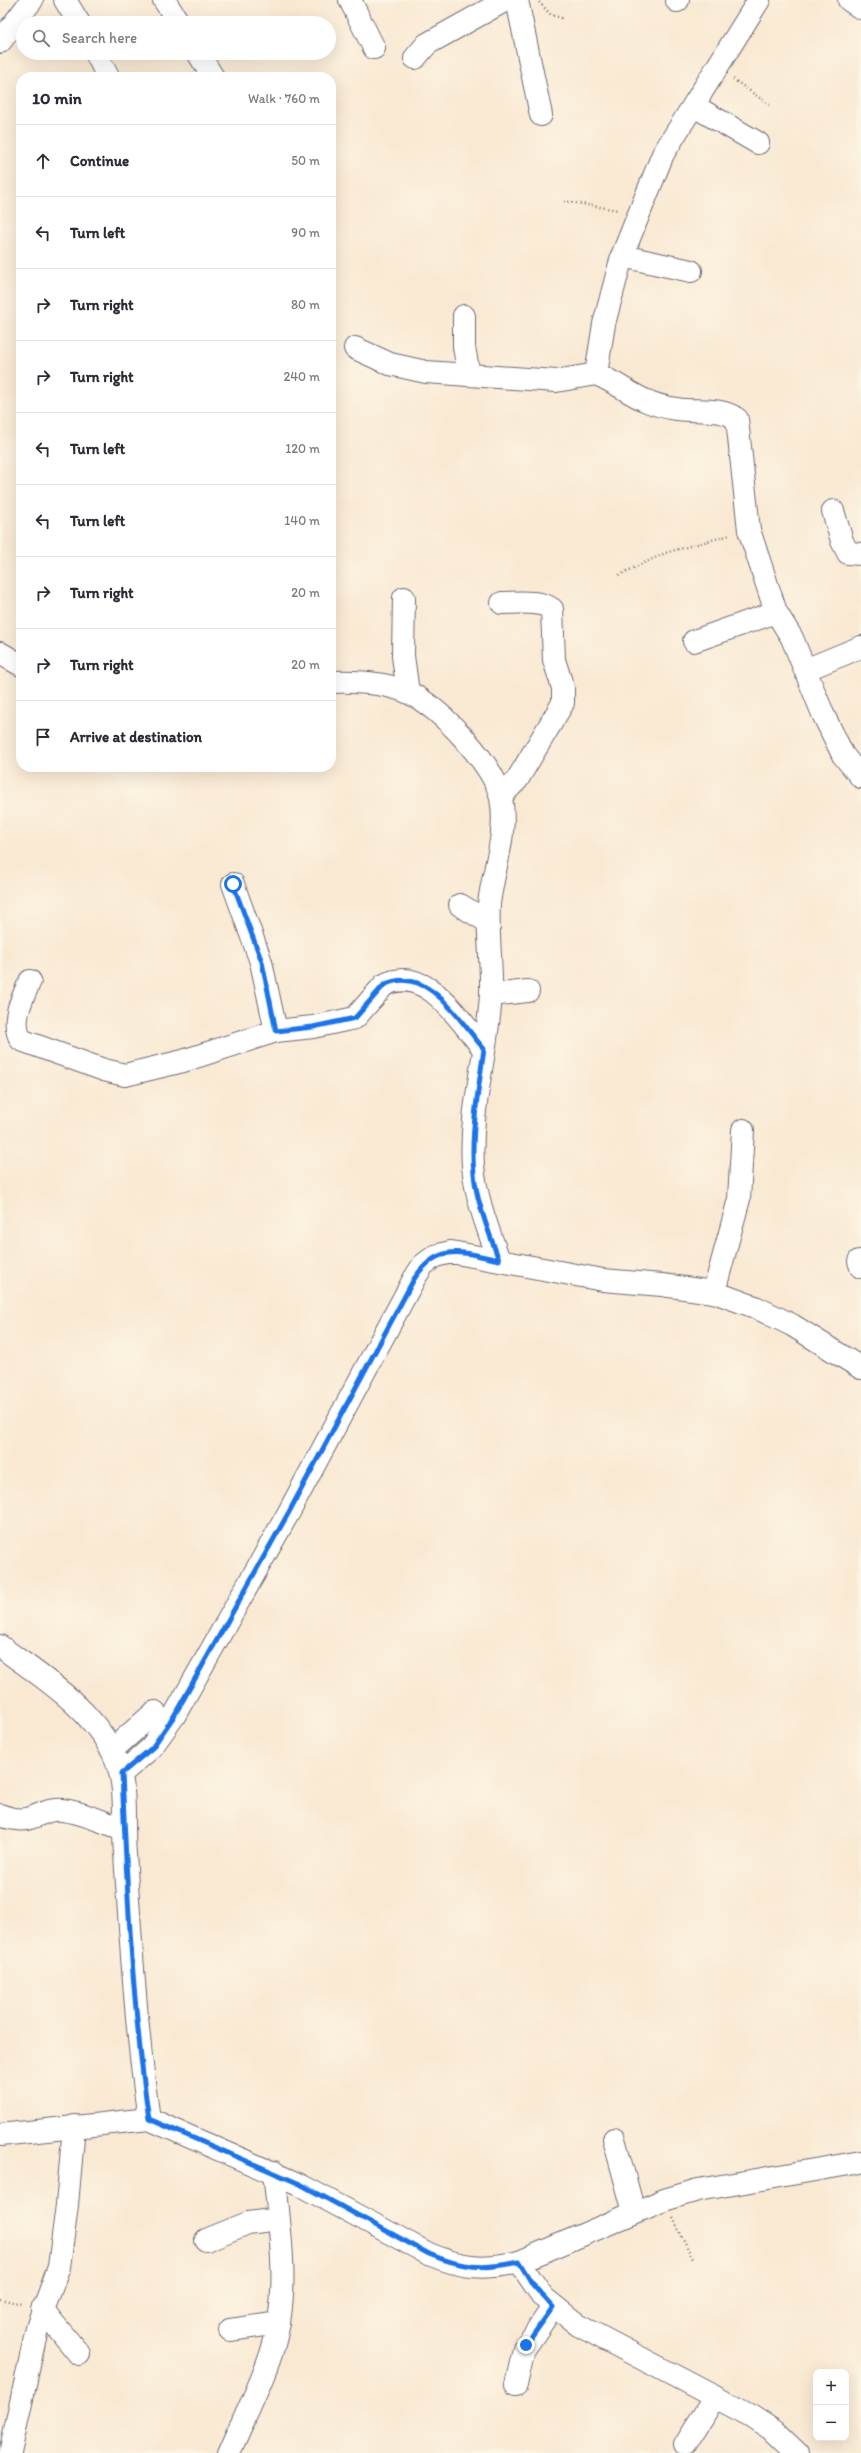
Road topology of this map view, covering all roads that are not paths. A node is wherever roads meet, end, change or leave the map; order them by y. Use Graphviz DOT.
graph roads {
  1 [pos="32,0"];
  2 [pos="65,0"];
  3 [pos="164,0"];
  4 [pos="350,0"];
  5 [pos="506,0"];
  6 [pos="517,0"];
  7 [pos="759,0"];
  8 [pos="849,0"];
  9 [pos="861,8"];
  10 [pos="20,16"];
  11 [pos="74,16"];
  12 [pos="174,16"];
  13 [pos="16,21"];
  14 [pos="0,42"];
  15 [pos="374,48"];
  16 [pos="415,58"];
  17 [pos="100,60"];
  18 [pos="202,60"];
  19 [pos="106,72"];
  20 [pos="210,72"];
  21 [pos="694,106"];
  22 [pos="541,115"];
  23 [pos="758,143"];
  24 [pos="622,256"];
  25 [pos="691,271"];
  26 [pos="464,316"];
  27 [pos="355,348"];
  28 [pos="596,374"];
  29 [pos="470,375"];
  30 [pos="833,511"];
  31 [pos="861,554"];
  32 [pos="404,598"];
  33 [pos="502,603"];
  34 [pos="776,612"];
  35 [pos="694,641"];
  36 [pos="861,647"];
  37 [pos="0,653"];
  38 [pos="16,662"];
  39 [pos="805,670"];
  40 [pos="336,682"];
  41 [pos="407,685"];
  42 [pos="438,694"];
  43 [pos="861,777"];
  44 [pos="501,796"];
  45 [pos="233,884"];
  46 [pos="460,905"];
  47 [pos="488,922"];
  48 [pos="30,981"];
  49 [pos="528,991"];
  50 [pos="491,995"];
  51 [pos="276,1031"];
  52 [pos="484,1049"];
  53 [pos="743,1130"];
  54 [pos="499,1260"];
  55 [pos="714,1292"];
  56 [pos="861,1368"];
  57 [pos="0,1646"];
  58 [pos="155,1712"];
  59 [pos="112,1750"];
  60 [pos="122,1773"];
  61 [pos="5,1822"];
  62 [pos="124,1829"];
  63 [pos="149,2119"];
  64 [pos="74,2126"];
  65 [pos="0,2135"];
  66 [pos="614,2139"];
  67 [pos="861,2162"];
  68 [pos="274,2172"];
  69 [pos="634,2212"];
  70 [pos="278,2219"];
  71 [pos="206,2240"];
  72 [pos="519,2262"];
  73 [pos="553,2307"];
  74 [pos="42,2309"];
  75 [pos="279,2323"];
  76 [pos="230,2330"];
  77 [pos="79,2354"];
  78 [pos="516,2385"];
  79 [pos="715,2397"];
  80 [pos="8,2441"];
  81 [pos="685,2444"];
  82 [pos="229,2453"];
  83 [pos="797,2453"];
  1 -- 10 [label="street"];
  2 -- 11 [label="street"];
  3 -- 12 [label="street"];
  4 -- 15 [label="street"];
  5 -- 16 [label="street"];
  6 -- 22 [label="street"];
  7 -- 21 [label="street"];
  8 -- 9 [label="street"];
  13 -- 14 [label="street"];
  17 -- 19 [label="street"];
  18 -- 20 [label="street"];
  21 -- 23 [label="street"];
  21 -- 24 [label="street"];
  24 -- 25 [label="street"];
  24 -- 28 [label="street"];
  26 -- 29 [label="street"];
  27 -- 29 [label="street"];
  28 -- 29 [label="street"];
  28 -- 34 [label="street"];
  30 -- 31 [label="street"];
  32 -- 41 [label="street"];
  33 -- 44 [label="street"];
  34 -- 35 [label="street"];
  34 -- 39 [label="street"];
  36 -- 39 [label="street"];
  37 -- 38 [label="street"];
  39 -- 43 [label="street"];
  40 -- 41 [label="street"];
  41 -- 42 [label="street"];
  41 -- 44 [label="street"];
  44 -- 47 [label="street"];
  45 -- 51 [label="street"];
  46 -- 47 [label="street"];
  47 -- 50 [label="street"];
  48 -- 51 [label="street"];
  49 -- 50 [label="street"];
  50 -- 52 [label="street"];
  51 -- 52 [label="street"];
  52 -- 54 [label="street"];
  53 -- 55 [label="street"];
  54 -- 55 [label="street"];
  54 -- 60 [label="street"];
  55 -- 56 [label="street"];
  57 -- 59 [label="street"];
  58 -- 59 [label="street"];
  59 -- 60 [label="street"];
  60 -- 62 [label="street"];
  61 -- 62 [label="street"];
  62 -- 63 [label="street"];
  63 -- 64 [label="street"];
  63 -- 68 [label="street"];
  64 -- 65 [label="street"];
  64 -- 74 [label="street"];
  66 -- 69 [label="street"];
  67 -- 69 [label="street"];
  68 -- 70 [label="street"];
  68 -- 72 [label="street"];
  69 -- 72 [label="street"];
  70 -- 71 [label="street"];
  70 -- 75 [label="street"];
  72 -- 73 [label="street"];
  73 -- 78 [label="street"];
  73 -- 79 [label="street"];
  74 -- 77 [label="street"];
  74 -- 80 [label="street"];
  75 -- 76 [label="street"];
  75 -- 82 [label="street"];
  79 -- 81 [label="street"];
  79 -- 83 [label="street"];
}
